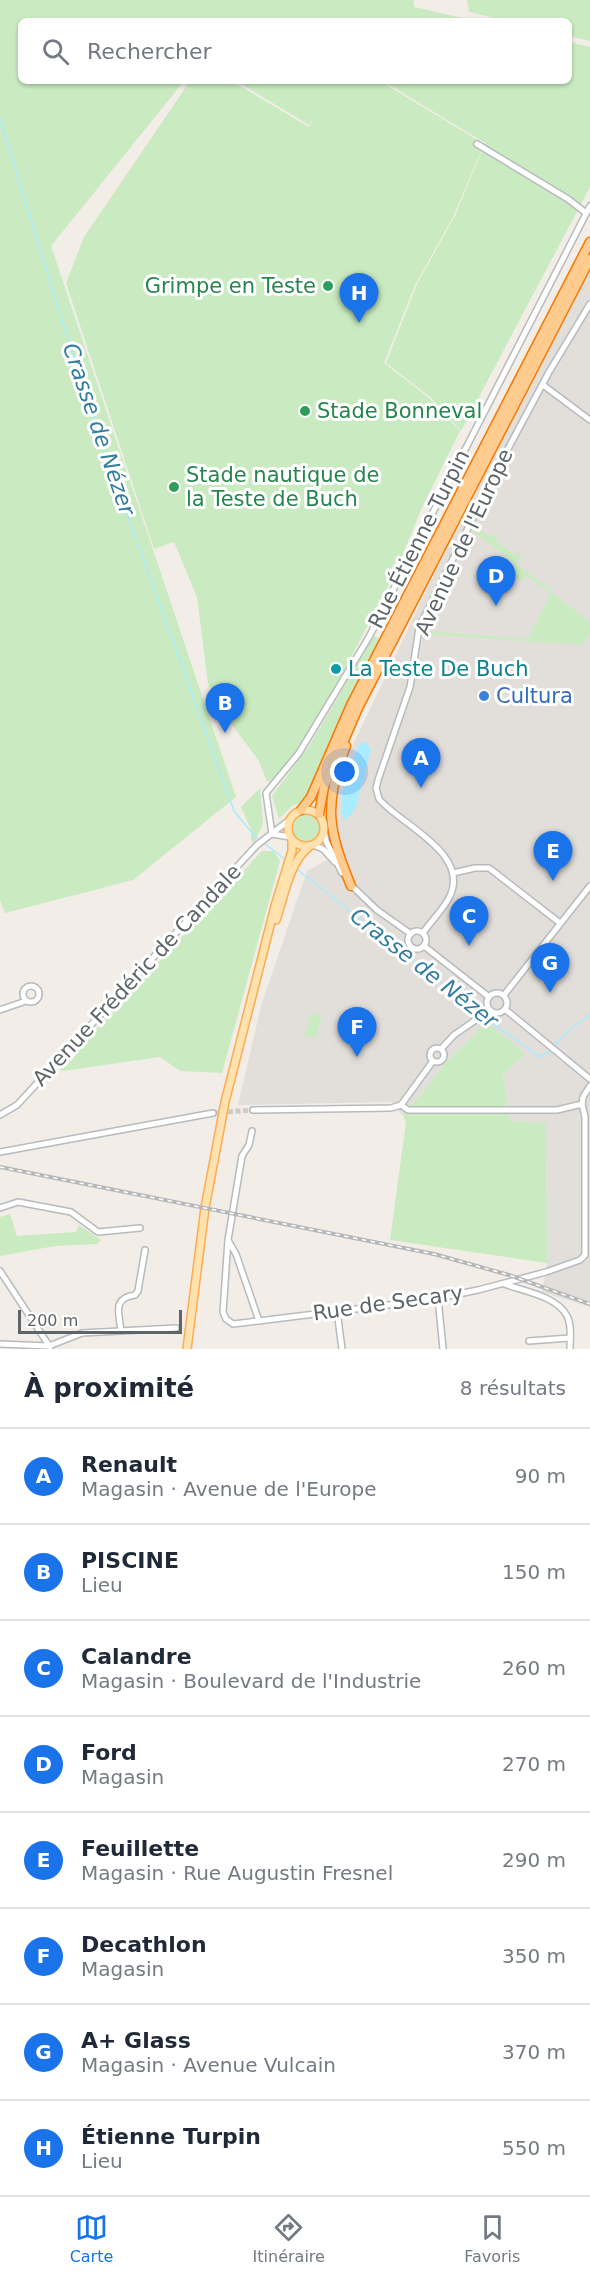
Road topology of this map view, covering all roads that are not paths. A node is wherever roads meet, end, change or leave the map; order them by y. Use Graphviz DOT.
graph roads {
  1 [pos="477,144"];
  2 [pos="590,206"];
  3 [pos="586,213"];
  4 [pos="590,242"];
  5 [pos="590,259"];
  6 [pos="590,304"];
  7 [pos="543,385"];
  8 [pos="590,420"];
  9 [pos="391,644"];
  10 [pos="301,810"];
  11 [pos="319,814"];
  12 [pos="288,821"];
  13 [pos="324,831"];
  14 [pos="272,834"];
  15 [pos="291,839"];
  16 [pos="312,846"];
  17 [pos="338,866"];
  18 [pos="453,873"];
  19 [pos="590,885"];
  20 [pos="351,886"];
  21 [pos="560,923"];
  22 [pos="423,933"];
  23 [pos="411,934"];
  24 [pos="269,936"];
  25 [pos="424,945"];
  26 [pos="504,995"];
  27 [pos="489,997"];
  28 [pos="26,1001"];
  29 [pos="0,1010"];
  30 [pos="506,1010"];
  31 [pos="485,1013"];
  32 [pos="441,1049"];
  33 [pos="433,1061"];
  34 [pos="590,1078"];
  35 [pos="590,1086"];
  36 [pos="582,1104"];
  37 [pos="401,1105"];
  38 [pos="253,1110"];
  39 [pos="213,1113"];
  40 [pos="0,1114"];
  41 [pos="252,1131"];
  42 [pos="0,1152"];
  43 [pos="0,1208"];
  44 [pos="140,1228"];
  45 [pos="228,1240"];
  46 [pos="145,1250"];
  47 [pos="0,1271"];
  48 [pos="504,1284"];
  49 [pos="438,1298"];
  50 [pos="337,1311"];
  51 [pos="259,1321"];
  52 [pos="176,1328"];
  53 [pos="121,1331"];
  54 [pos="570,1338"];
  55 [pos="529,1341"];
  56 [pos="0,1344"];
  57 [pos="50,1347"];
  58 [pos="187,1349"];
  59 [pos="342,1349"];
  60 [pos="443,1349"];
  61 [pos="570,1349"];
  1 -- 3 [label="street"];
  2 -- 3 [label="street, Rue Étienne Turpin"];
  3 -- 14 [label="street, Rue Étienne Turpin"];
  4 -- 10 [label="highway"];
  5 -- 9 [label="highway"];
  6 -- 7 [label="street, Avenue de l'Europe"];
  7 -- 8 [label="street"];
  7 -- 18 [label="street, Avenue de l'Europe"];
  9 -- 11 [label="highway"];
  9 -- 20 [label="highway"];
  10 -- 11 [label="main road"];
  10 -- 12 [label="main road"];
  11 -- 13 [label="main road"];
  12 -- 14 [label="street, Avenue Frédéric de Candale"];
  12 -- 15 [label="main road"];
  13 -- 16 [label="main road"];
  13 -- 17 [label="street"];
  14 -- 15 [label="street"];
  14 -- 40 [label="street, Avenue Frédéric de Candale"];
  15 -- 16 [label="main road"];
  15 -- 24 [label="main road"];
  16 -- 17 [label="street"];
  16 -- 24 [label="main road"];
  17 -- 20 [label="street"];
  18 -- 21 [label="street"];
  18 -- 22 [label="street"];
  19 -- 21 [label="street"];
  20 -- 23 [label="street"];
  21 -- 26 [label="street"];
  22 -- 23 [label="street"];
  22 -- 25 [label="street"];
  23 -- 25 [label="street"];
  24 -- 58 [label="main road"];
  25 -- 27 [label="street"];
  26 -- 27 [label="street"];
  26 -- 30 [label="street"];
  27 -- 31 [label="street"];
  28 -- 29 [label="street"];
  30 -- 31 [label="street"];
  30 -- 34 [label="street"];
  31 -- 32 [label="street"];
  32 -- 33 [label="street"];
  32 -- 33 [label="street"];
  33 -- 37 [label="street"];
  35 -- 36 [label="street, Rue de Secary"];
  36 -- 37 [label="street"];
  36 -- 48 [label="street, Rue de Secary"];
  37 -- 38 [label="street"];
  39 -- 42 [label="street"];
  41 -- 45 [label="street, Rue de Secary"];
  43 -- 44 [label="street"];
  45 -- 51 [label="street"];
  45 -- 51 [label="street, Rue de Secary"];
  46 -- 53 [label="street"];
  47 -- 57 [label="street"];
  48 -- 49 [label="street, Rue de Secary"];
  48 -- 54 [label="street"];
  49 -- 50 [label="street, Rue de Secary"];
  49 -- 60 [label="street"];
  50 -- 51 [label="street, Rue de Secary"];
  50 -- 59 [label="street"];
  52 -- 53 [label="street"];
  53 -- 57 [label="street"];
  54 -- 55 [label="street"];
  54 -- 61 [label="street"];
  56 -- 57 [label="street"];
}
